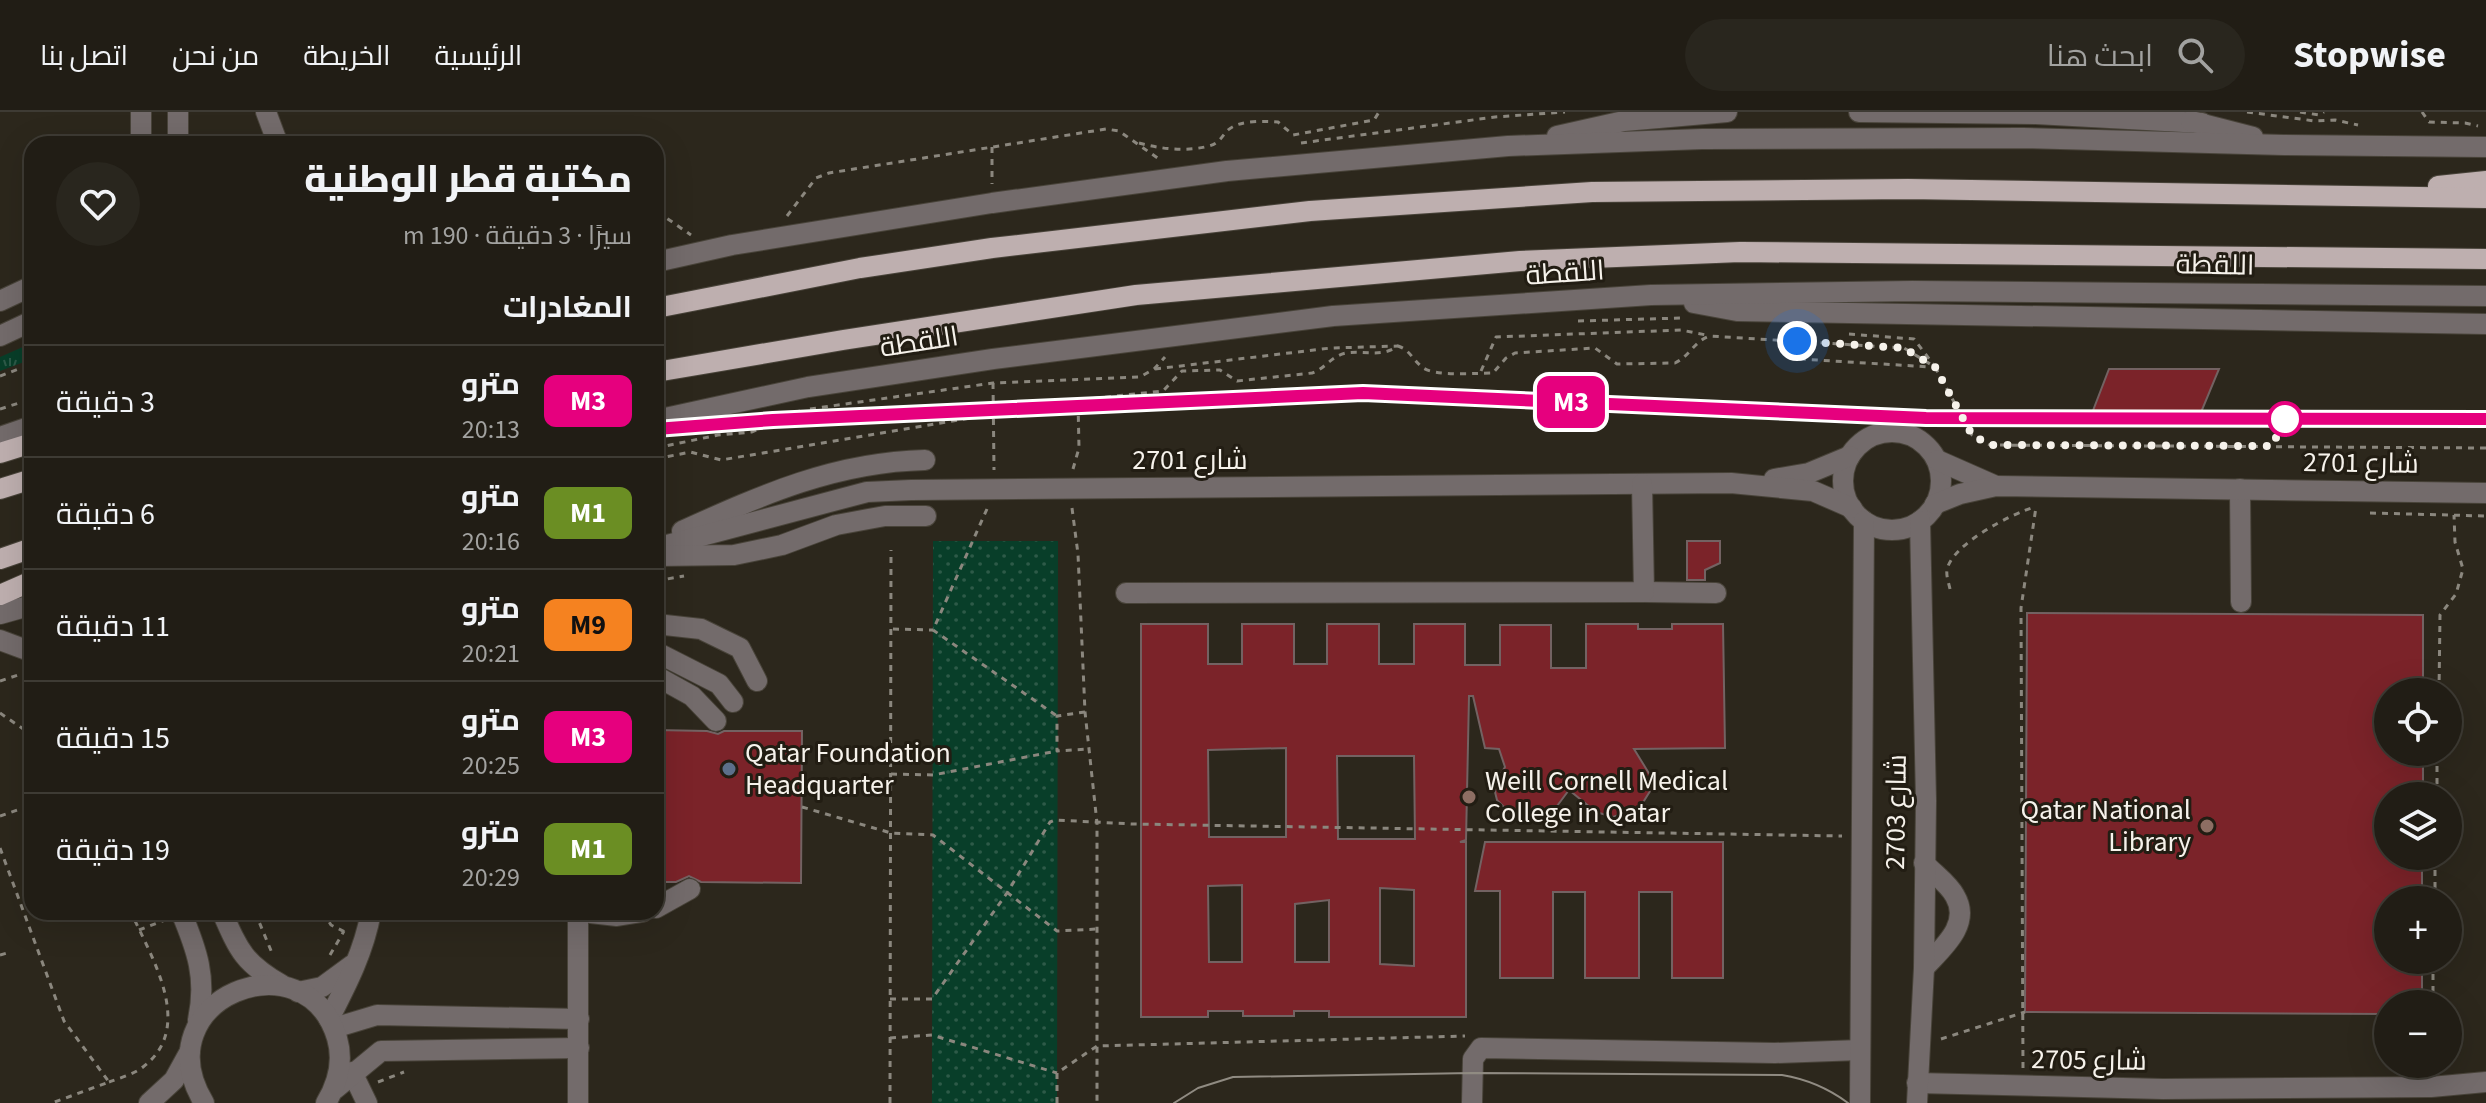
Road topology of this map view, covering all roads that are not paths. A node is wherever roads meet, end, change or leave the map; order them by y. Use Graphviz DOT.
graph roads {
  1 [pos="141,112"];
  2 [pos="178,112"];
  3 [pos="266,112"];
  4 [pos="1727,112"];
  5 [pos="1859,112"];
  6 [pos="1897,112"];
  7 [pos="2128,112"];
  8 [pos="2202,123"];
  9 [pos="141,136"];
  10 [pos="178,136"];
  11 [pos="275,136"];
  12 [pos="2484,141"];
  13 [pos="2284,145"];
  14 [pos="1508,146"];
  15 [pos="2486,181"];
  16 [pos="2355,196"];
  17 [pos="2486,198"];
  18 [pos="2486,259"];
  19 [pos="664,260"];
  20 [pos="24,290"];
  21 [pos="1651,295"];
  22 [pos="2486,296"];
  23 [pos="0,301"];
  24 [pos="664,306"];
  25 [pos="2486,324"];
  26 [pos="24,325"];
  27 [pos="0,336"];
  28 [pos="664,371"];
  29 [pos="664,418"];
  30 [pos="24,429"];
  31 [pos="0,437"];
  32 [pos="24,446"];
  33 [pos="0,453"];
  34 [pos="1850,456"];
  35 [pos="925,460"];
  36 [pos="1937,460"];
  37 [pos="24,482"];
  38 [pos="1731,483"];
  39 [pos="1642,484"];
  40 [pos="1996,486"];
  41 [pos="0,489"];
  42 [pos="2240,489"];
  43 [pos="2486,493"];
  44 [pos="1935,504"];
  45 [pos="1858,515"];
  46 [pos="926,516"];
  47 [pos="1920,521"];
  48 [pos="664,541"];
  49 [pos="664,543"];
  50 [pos="24,551"];
  51 [pos="664,556"];
  52 [pos="0,559"];
  53 [pos="24,584"];
  54 [pos="1644,592"];
  55 [pos="1126,593"];
  56 [pos="1716,593"];
  57 [pos="0,595"];
  58 [pos="2241,602"];
  59 [pos="24,607"];
  60 [pos="0,614"];
  61 [pos="664,625"];
  62 [pos="0,640"];
  63 [pos="24,649"];
  64 [pos="664,656"];
  65 [pos="664,680"];
  66 [pos="757,681"];
  67 [pos="733,702"];
  68 [pos="716,721"];
  69 [pos="1924,863"];
  70 [pos="690,889"];
  71 [pos="664,904"];
  72 [pos="185,920"];
  73 [pos="226,920"];
  74 [pos="370,920"];
  75 [pos="580,920"];
  76 [pos="358,959"];
  77 [pos="1924,968"];
  78 [pos="292,989"];
  79 [pos="429,1016"];
  80 [pos="579,1019"];
  81 [pos="331,1023"];
  82 [pos="195,1030"];
  83 [pos="429,1048"];
  84 [pos="579,1048"];
  85 [pos="1860,1050"];
  86 [pos="190,1051"];
  87 [pos="352,1072"];
  88 [pos="2486,1082"];
  89 [pos="1917,1093"];
  90 [pos="330,1096"];
  91 [pos="365,1098"];
  92 [pos="149,1103"];
  93 [pos="204,1103"];
  94 [pos="578,1103"];
  95 [pos="1472,1103"];
  96 [pos="1860,1103"];
  1 -- 9 [label="street"];
  2 -- 10 [label="street"];
  3 -- 11 [label="street"];
  4 -- 14 [label="street"];
  5 -- 6 [label="street"];
  6 -- 8 [label="street"];
  7 -- 8 [label="street"];
  8 -- 13 [label="street"];
  12 -- 13 [label="street"];
  13 -- 14 [label="street"];
  14 -- 19 [label="street"];
  15 -- 16 [label="main road"];
  16 -- 17 [label="main road"];
  16 -- 24 [label="main road"];
  18 -- 28 [label="main road, اللقطة"];
  20 -- 23 [label="street"];
  21 -- 22 [label="street, اللقطة"];
  21 -- 25 [label="street"];
  21 -- 29 [label="street, اللقطة"];
  26 -- 27 [label="street"];
  30 -- 31 [label="street"];
  32 -- 33 [label="main road"];
  34 -- 36 [label="street"];
  34 -- 38 [label="street, شارع 2701"];
  34 -- 45 [label="street"];
  35 -- 48 [label="street"];
  36 -- 40 [label="street, شارع 2701"];
  36 -- 44 [label="street"];
  37 -- 41 [label="main road"];
  38 -- 39 [label="street, شارع 2701"];
  38 -- 45 [label="street, شارع 2701"];
  39 -- 49 [label="street, شارع 2701"];
  39 -- 54 [label="street"];
  40 -- 42 [label="street, شارع 2701"];
  40 -- 44 [label="street, شارع 2701"];
  42 -- 43 [label="street, شارع 2701"];
  42 -- 58 [label="street"];
  44 -- 47 [label="street"];
  45 -- 47 [label="street"];
  45 -- 85 [label="street, شارع 2703"];
  46 -- 51 [label="street"];
  47 -- 69 [label="street, شارع 2703"];
  50 -- 52 [label="main road"];
  53 -- 57 [label="main road"];
  54 -- 55 [label="street"];
  54 -- 56 [label="street"];
  59 -- 60 [label="street"];
  61 -- 66 [label="street"];
  62 -- 63 [label="street"];
  64 -- 67 [label="street"];
  65 -- 68 [label="street"];
  69 -- 77 [label="street, شارع 2703"];
  69 -- 77 [label="street"];
  70 -- 71 [label="street"];
  72 -- 82 [label="street"];
  73 -- 78 [label="street"];
  74 -- 76 [label="street"];
  75 -- 80 [label="street"];
  76 -- 78 [label="street"];
  76 -- 81 [label="street"];
  77 -- 89 [label="street, شارع 2703"];
  78 -- 81 [label="street"];
  78 -- 82 [label="street"];
  79 -- 80 [label="street"];
  79 -- 81 [label="street"];
  79 -- 83 [label="street"];
  80 -- 84 [label="street"];
  81 -- 90 [label="street"];
  82 -- 86 [label="street"];
  83 -- 84 [label="street"];
  83 -- 87 [label="street"];
  84 -- 94 [label="street"];
  85 -- 95 [label="street"];
  85 -- 96 [label="street, شارع 2703"];
  86 -- 92 [label="street"];
  86 -- 93 [label="street"];
  87 -- 90 [label="street"];
  87 -- 91 [label="street"];
  88 -- 89 [label="street, شارع 2705"];
}
